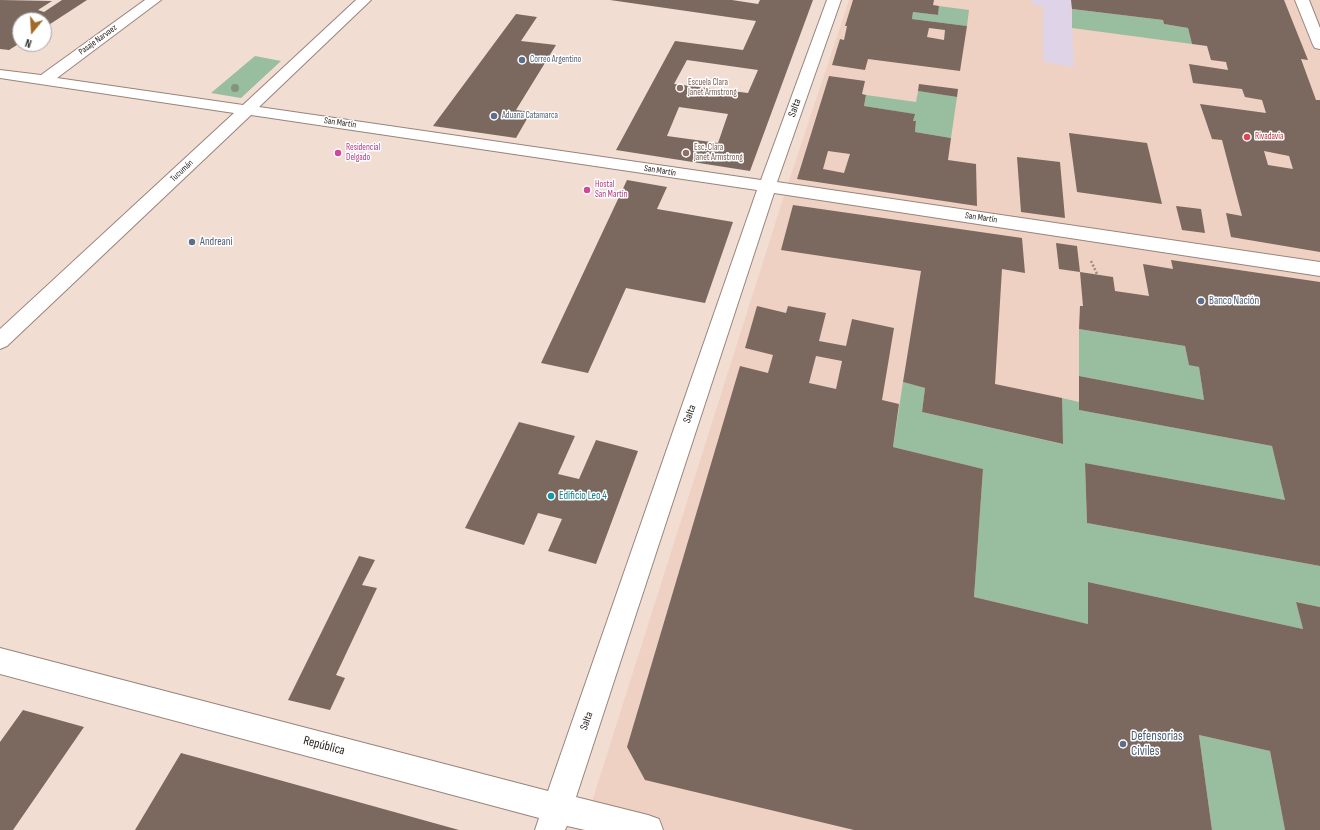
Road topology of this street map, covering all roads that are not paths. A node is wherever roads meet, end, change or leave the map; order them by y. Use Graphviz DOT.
graph roads {
  1 [pos="154,0"];
  2 [pos="364,0"];
  3 [pos="834,0"];
  4 [pos="1302,0"];
  5 [pos="1320,45"];
  6 [pos="0,74"];
  7 [pos="43,81"];
  8 [pos="248,110"];
  9 [pos="767,188"];
  10 [pos="1320,268"];
  11 [pos="0,341"];
  12 [pos="0,661"];
  13 [pos="554,819"];
  14 [pos="648,830"];
  1 -- 7 [label="street, Pasaje Narvaez"];
  2 -- 8 [label="street, Tucumán"];
  3 -- 9 [label="street, Salta"];
  4 -- 5 [label="street"];
  6 -- 7 [label="street, San Martín"];
  7 -- 8 [label="street, San Martín"];
  8 -- 9 [label="street, San Martín"];
  8 -- 11 [label="street, Tucumán"];
  9 -- 10 [label="street, San Martín"];
  9 -- 13 [label="street, Salta"];
  12 -- 13 [label="street, República"];
  13 -- 14 [label="street, República"];
}
